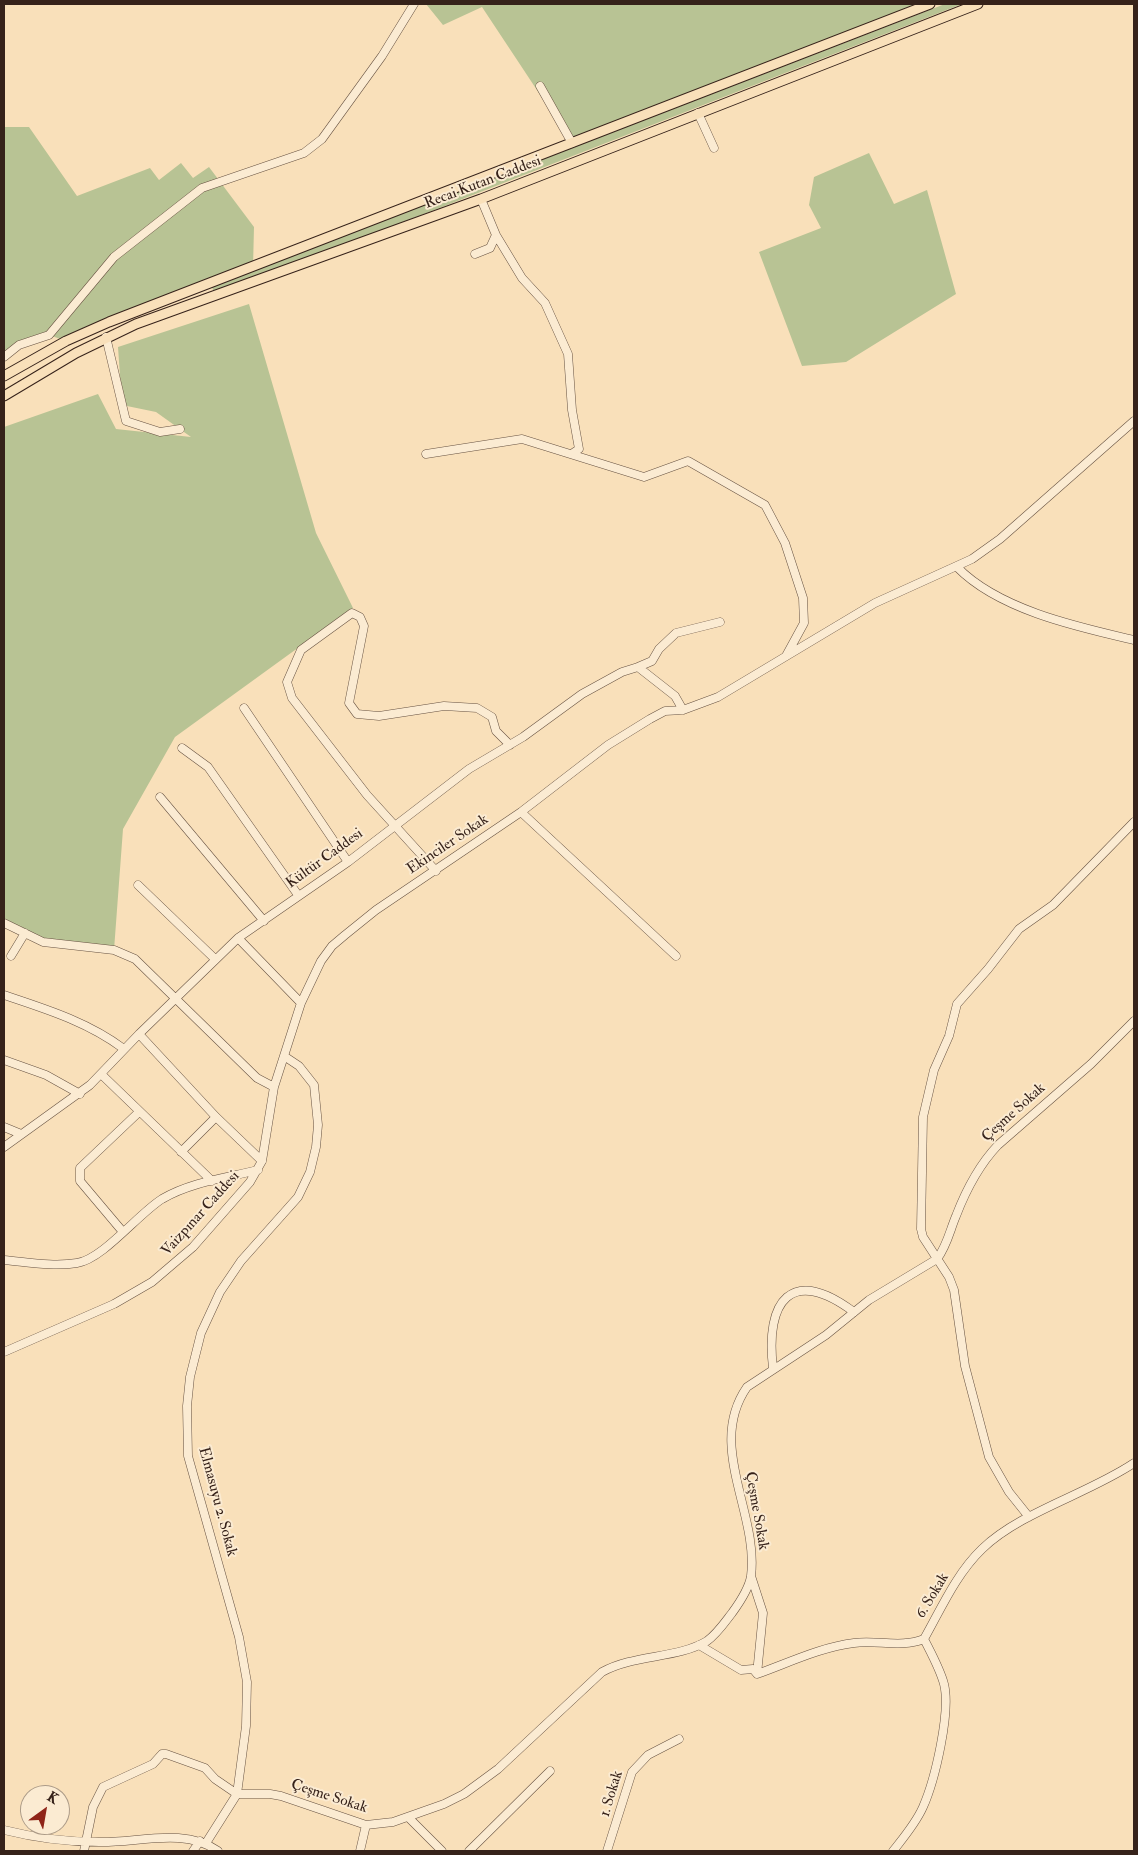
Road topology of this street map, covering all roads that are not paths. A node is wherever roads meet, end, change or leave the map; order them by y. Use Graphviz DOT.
graph roads {
  1 [pos="414,4"];
  2 [pos="930,4"];
  3 [pos="978,4"];
  4 [pos="540,86"];
  5 [pos="698,113"];
  6 [pos="572,143"];
  7 [pos="714,148"];
  8 [pos="481,199"];
  9 [pos="496,235"];
  10 [pos="474,254"];
  11 [pos="106,337"];
  12 [pos="4,357"];
  13 [pos="4,376"];
  14 [pos="4,396"];
  15 [pos="1134,422"];
  16 [pos="180,429"];
  17 [pos="426,454"];
  18 [pos="572,454"];
  19 [pos="957,567"];
  20 [pos="720,622"];
  21 [pos="1134,640"];
  22 [pos="785,657"];
  23 [pos="638,667"];
  24 [pos="244,708"];
  25 [pos="683,710"];
  26 [pos="510,745"];
  27 [pos="182,748"];
  28 [pos="160,796"];
  29 [pos="521,812"];
  30 [pos="1134,822"];
  31 [pos="396,825"];
  32 [pos="348,862"];
  33 [pos="436,871"];
  34 [pos="138,885"];
  35 [pos="298,895"];
  36 [pos="264,921"];
  37 [pos="4,923"];
  38 [pos="25,933"];
  39 [pos="238,938"];
  40 [pos="11,956"];
  41 [pos="676,956"];
  42 [pos="214,959"];
  43 [pos="4,995"];
  44 [pos="176,998"];
  45 [pos="301,1003"];
  46 [pos="1134,1022"];
  47 [pos="139,1034"];
  48 [pos="124,1049"];
  49 [pos="284,1056"];
  50 [pos="4,1060"];
  51 [pos="101,1074"];
  52 [pos="274,1087"];
  53 [pos="80,1094"];
  54 [pos="139,1112"];
  55 [pos="216,1117"];
  56 [pos="4,1127"];
  57 [pos="21,1134"];
  58 [pos="4,1147"];
  59 [pos="181,1152"];
  60 [pos="262,1161"];
  61 [pos="258,1170"];
  62 [pos="212,1181"];
  63 [pos="123,1232"];
  64 [pos="937,1259"];
  65 [pos="4,1260"];
  66 [pos="854,1312"];
  67 [pos="4,1352"];
  68 [pos="773,1368"];
  69 [pos="1134,1463"];
  70 [pos="1029,1517"];
  71 [pos="751,1576"];
  72 [pos="924,1639"];
  73 [pos="699,1645"];
  74 [pos="757,1674"];
  75 [pos="680,1739"];
  76 [pos="550,1771"];
  77 [pos="237,1794"];
  78 [pos="409,1818"];
  79 [pos="366,1825"];
  80 [pos="4,1830"];
  81 [pos="85,1842"];
  82 [pos="203,1842"];
  83 [pos="84,1851"];
  84 [pos="193,1851"];
  85 [pos="218,1851"];
  86 [pos="360,1851"];
  87 [pos="442,1851"];
  88 [pos="469,1851"];
  89 [pos="607,1851"];
  90 [pos="893,1851"];
  1 -- 12 [label="street"];
  2 -- 6 [label="main road, Recai Kutan Caddesi"];
  3 -- 5 [label="main road, Recai Kutan Caddesi"];
  4 -- 6 [label="street"];
  5 -- 7 [label="street"];
  5 -- 8 [label="main road, Recai Kutan Caddesi"];
  6 -- 13 [label="main road, Recai Kutan Caddesi"];
  8 -- 9 [label="street"];
  8 -- 11 [label="main road, Recai Kutan Caddesi"];
  9 -- 10 [label="street"];
  9 -- 18 [label="street"];
  11 -- 14 [label="main road, Recai Kutan Caddesi"];
  11 -- 16 [label="street"];
  15 -- 19 [label="street, Ekinciler Sokak"];
  17 -- 18 [label="street"];
  18 -- 22 [label="street"];
  19 -- 21 [label="street"];
  19 -- 22 [label="street, Ekinciler Sokak"];
  20 -- 23 [label="street, Kültür Caddesi"];
  22 -- 25 [label="street, Ekinciler Sokak"];
  23 -- 25 [label="street"];
  23 -- 26 [label="street, Kültür Caddesi"];
  24 -- 32 [label="street"];
  25 -- 29 [label="street, Ekinciler Sokak"];
  26 -- 31 [label="street, Kültür Caddesi"];
  26 -- 31 [label="street"];
  27 -- 35 [label="street"];
  28 -- 36 [label="street"];
  29 -- 33 [label="street, Ekinciler Sokak"];
  29 -- 41 [label="street"];
  30 -- 64 [label="street"];
  31 -- 32 [label="street, Kültür Caddesi"];
  31 -- 33 [label="street"];
  32 -- 35 [label="street, Kültür Caddesi"];
  33 -- 45 [label="street, Ekinciler Sokak"];
  34 -- 42 [label="street"];
  35 -- 36 [label="street, Kültür Caddesi"];
  36 -- 39 [label="street, Kültür Caddesi"];
  37 -- 38 [label="street"];
  38 -- 40 [label="street"];
  38 -- 44 [label="street"];
  39 -- 42 [label="street, Kültür Caddesi"];
  39 -- 45 [label="street"];
  42 -- 44 [label="street, Kültür Caddesi"];
  43 -- 48 [label="street"];
  44 -- 47 [label="street, Kültür Caddesi"];
  44 -- 52 [label="street"];
  45 -- 49 [label="street, Ekinciler Sokak"];
  46 -- 64 [label="street, Çeşme Sokak"];
  47 -- 48 [label="street, Kültür Caddesi"];
  47 -- 55 [label="street"];
  48 -- 51 [label="street, Kültür Caddesi"];
  49 -- 52 [label="street, Vaizpınar Caddesi"];
  49 -- 77 [label="street, Elmasuyu 2. Sokak"];
  50 -- 53 [label="street"];
  51 -- 53 [label="street, Kültür Caddesi"];
  51 -- 54 [label="street"];
  52 -- 60 [label="street, Vaizpınar Caddesi"];
  53 -- 57 [label="street, Kültür Caddesi"];
  54 -- 59 [label="street"];
  54 -- 63 [label="street"];
  55 -- 59 [label="street"];
  55 -- 60 [label="street"];
  56 -- 57 [label="street"];
  57 -- 58 [label="street, Kültür Caddesi"];
  59 -- 62 [label="street"];
  60 -- 61 [label="street, Vaizpınar Caddesi"];
  61 -- 62 [label="street"];
  61 -- 67 [label="street, Vaizpınar Caddesi"];
  62 -- 63 [label="street"];
  63 -- 65 [label="street"];
  64 -- 66 [label="street, Çeşme Sokak"];
  64 -- 70 [label="street"];
  66 -- 68 [label="street, Çeşme Sokak"];
  66 -- 68 [label="street"];
  68 -- 71 [label="street, Çeşme Sokak"];
  69 -- 70 [label="street, 6. Sokak"];
  70 -- 72 [label="street, 6. Sokak"];
  71 -- 73 [label="street, Çeşme Sokak"];
  71 -- 74 [label="street"];
  72 -- 74 [label="street"];
  72 -- 90 [label="street, 6. Sokak"];
  73 -- 74 [label="street"];
  73 -- 78 [label="street, Çeşme Sokak"];
  75 -- 89 [label="street, 1. Sokak"];
  76 -- 88 [label="street"];
  77 -- 79 [label="street, Çeşme Sokak"];
  77 -- 81 [label="street"];
  77 -- 82 [label="street, Elmasuyu 2. Sokak"];
  78 -- 79 [label="street, Çeşme Sokak"];
  78 -- 87 [label="street"];
  79 -- 86 [label="street"];
  80 -- 81 [label="street"];
  81 -- 82 [label="street"];
  81 -- 83 [label="street"];
  82 -- 84 [label="street, Elmasuyu 2. Sokak"];
  82 -- 85 [label="street"];
}
